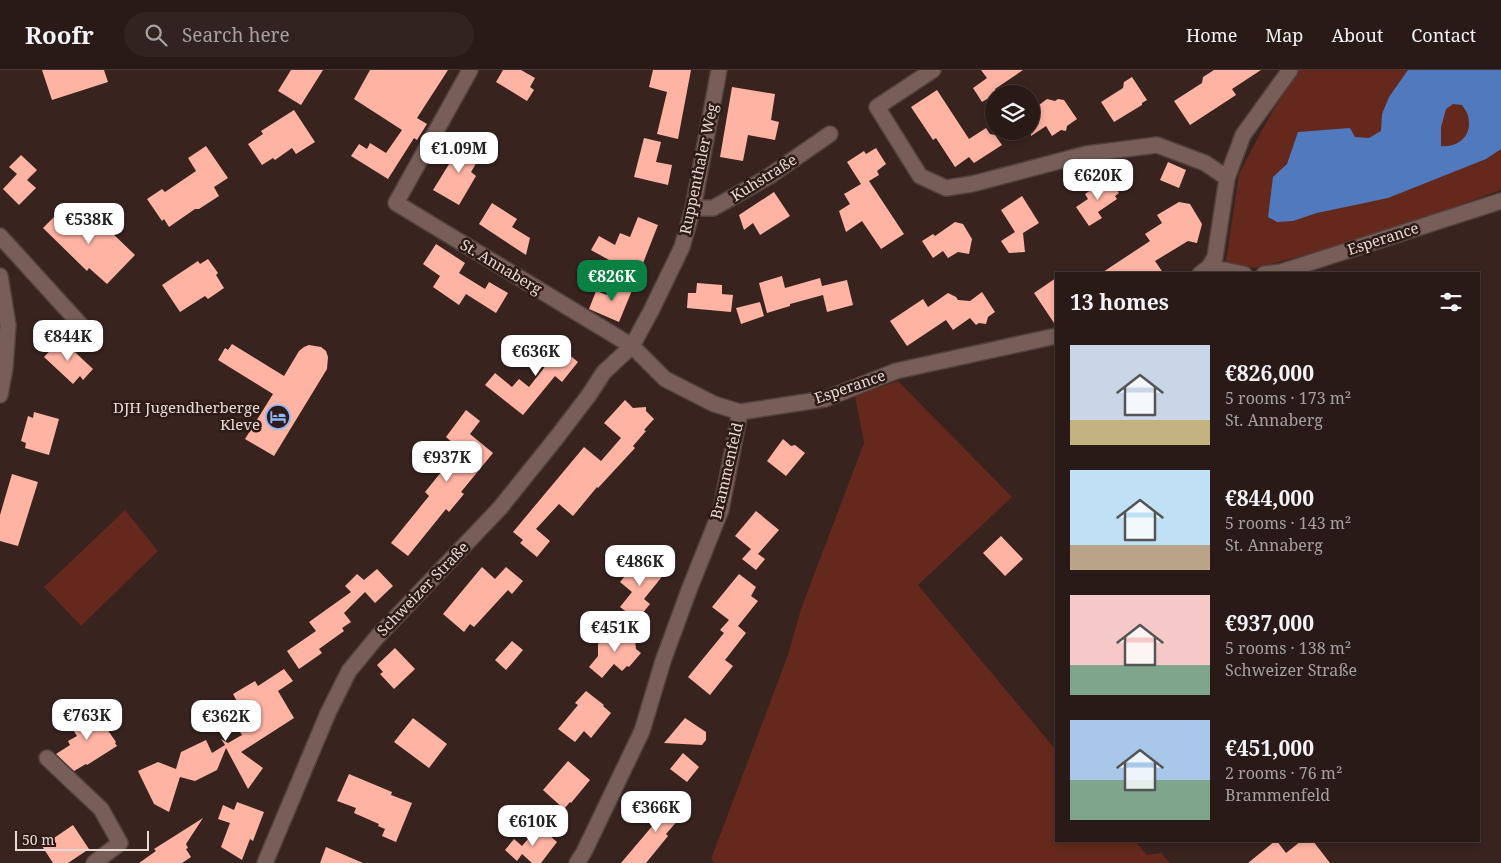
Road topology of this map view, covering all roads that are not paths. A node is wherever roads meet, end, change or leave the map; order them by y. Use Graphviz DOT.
graph roads {
  1 [pos="470,70"];
  2 [pos="718,70"];
  3 [pos="934,70"];
  4 [pos="1290,70"];
  5 [pos="830,134"];
  6 [pos="1226,178"];
  7 [pos="1501,201"];
  8 [pos="693,208"];
  9 [pos="0,236"];
  10 [pos="1204,270"];
  11 [pos="1224,272"];
  12 [pos="1282,272"];
  13 [pos="0,276"];
  14 [pos="90,335"];
  15 [pos="1055,336"];
  16 [pos="632,346"];
  17 [pos="0,395"];
  18 [pos="740,412"];
  19 [pos="47,758"];
  20 [pos="94,863"];
  21 [pos="265,863"];
  22 [pos="577,863"];
  1 -- 16 [label="street, St. Annaberg"];
  2 -- 8 [label="street, Ruppenthaler Weg"];
  3 -- 6 [label="street"];
  4 -- 6 [label="street"];
  5 -- 8 [label="street, Kuhstraße"];
  6 -- 10 [label="street"];
  7 -- 12 [label="street, Esperance"];
  8 -- 16 [label="street, Ruppenthaler Weg"];
  9 -- 14 [label="street"];
  10 -- 11 [label="street"];
  13 -- 17 [label="street"];
  15 -- 18 [label="street, Esperance"];
  16 -- 18 [label="street, Esperance"];
  16 -- 21 [label="street, Schweizer Straße"];
  18 -- 22 [label="street, Brammenfeld"];
  19 -- 20 [label="street"];
}
